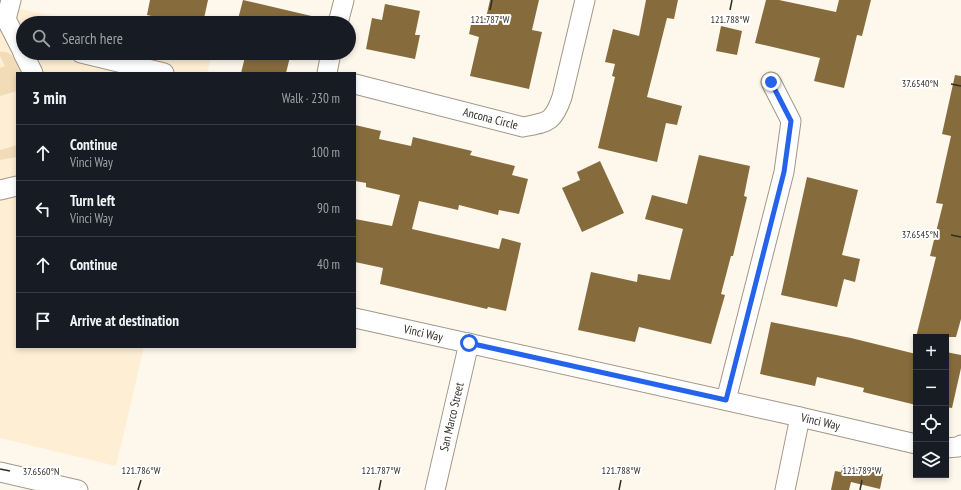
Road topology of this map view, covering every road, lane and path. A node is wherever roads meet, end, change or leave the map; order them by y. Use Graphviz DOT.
graph roads {
  1 [pos="11,0"];
  2 [pos="344,0"];
  3 [pos="584,0"];
  4 [pos="340,16"];
  5 [pos="3,18"];
  6 [pos="16,38"];
  7 [pos="27,60"];
  8 [pos="109,60"];
  9 [pos="330,60"];
  10 [pos="33,72"];
  11 [pos="160,72"];
  12 [pos="327,72"];
  13 [pos="771,82"];
  14 [pos="356,84"];
  15 [pos="16,186"];
  16 [pos="0,190"];
  17 [pos="356,318"];
  18 [pos="469,343"];
  19 [pos="726,400"];
  20 [pos="800,416"];
  21 [pos="913,443"];
  22 [pos="0,472"];
  23 [pos="78,490"];
  24 [pos="435,490"];
  25 [pos="785,490"];
  1 -- 5 [label="street"];
  2 -- 4 [label="street"];
  3 -- 14 [label="street, Ancona Circle"];
  5 -- 6 [label="street"];
  7 -- 10 [label="street"];
  8 -- 11 [label="street"];
  9 -- 12 [label="street"];
  13 -- 19 [label="street"];
  15 -- 16 [label="street"];
  17 -- 18 [label="street, Vinci Way"];
  18 -- 19 [label="street, Vinci Way"];
  18 -- 24 [label="street, San Marco Street"];
  19 -- 20 [label="street, Vinci Way"];
  20 -- 21 [label="street, Vinci Way"];
  20 -- 25 [label="street"];
  22 -- 23 [label="street"];
}
